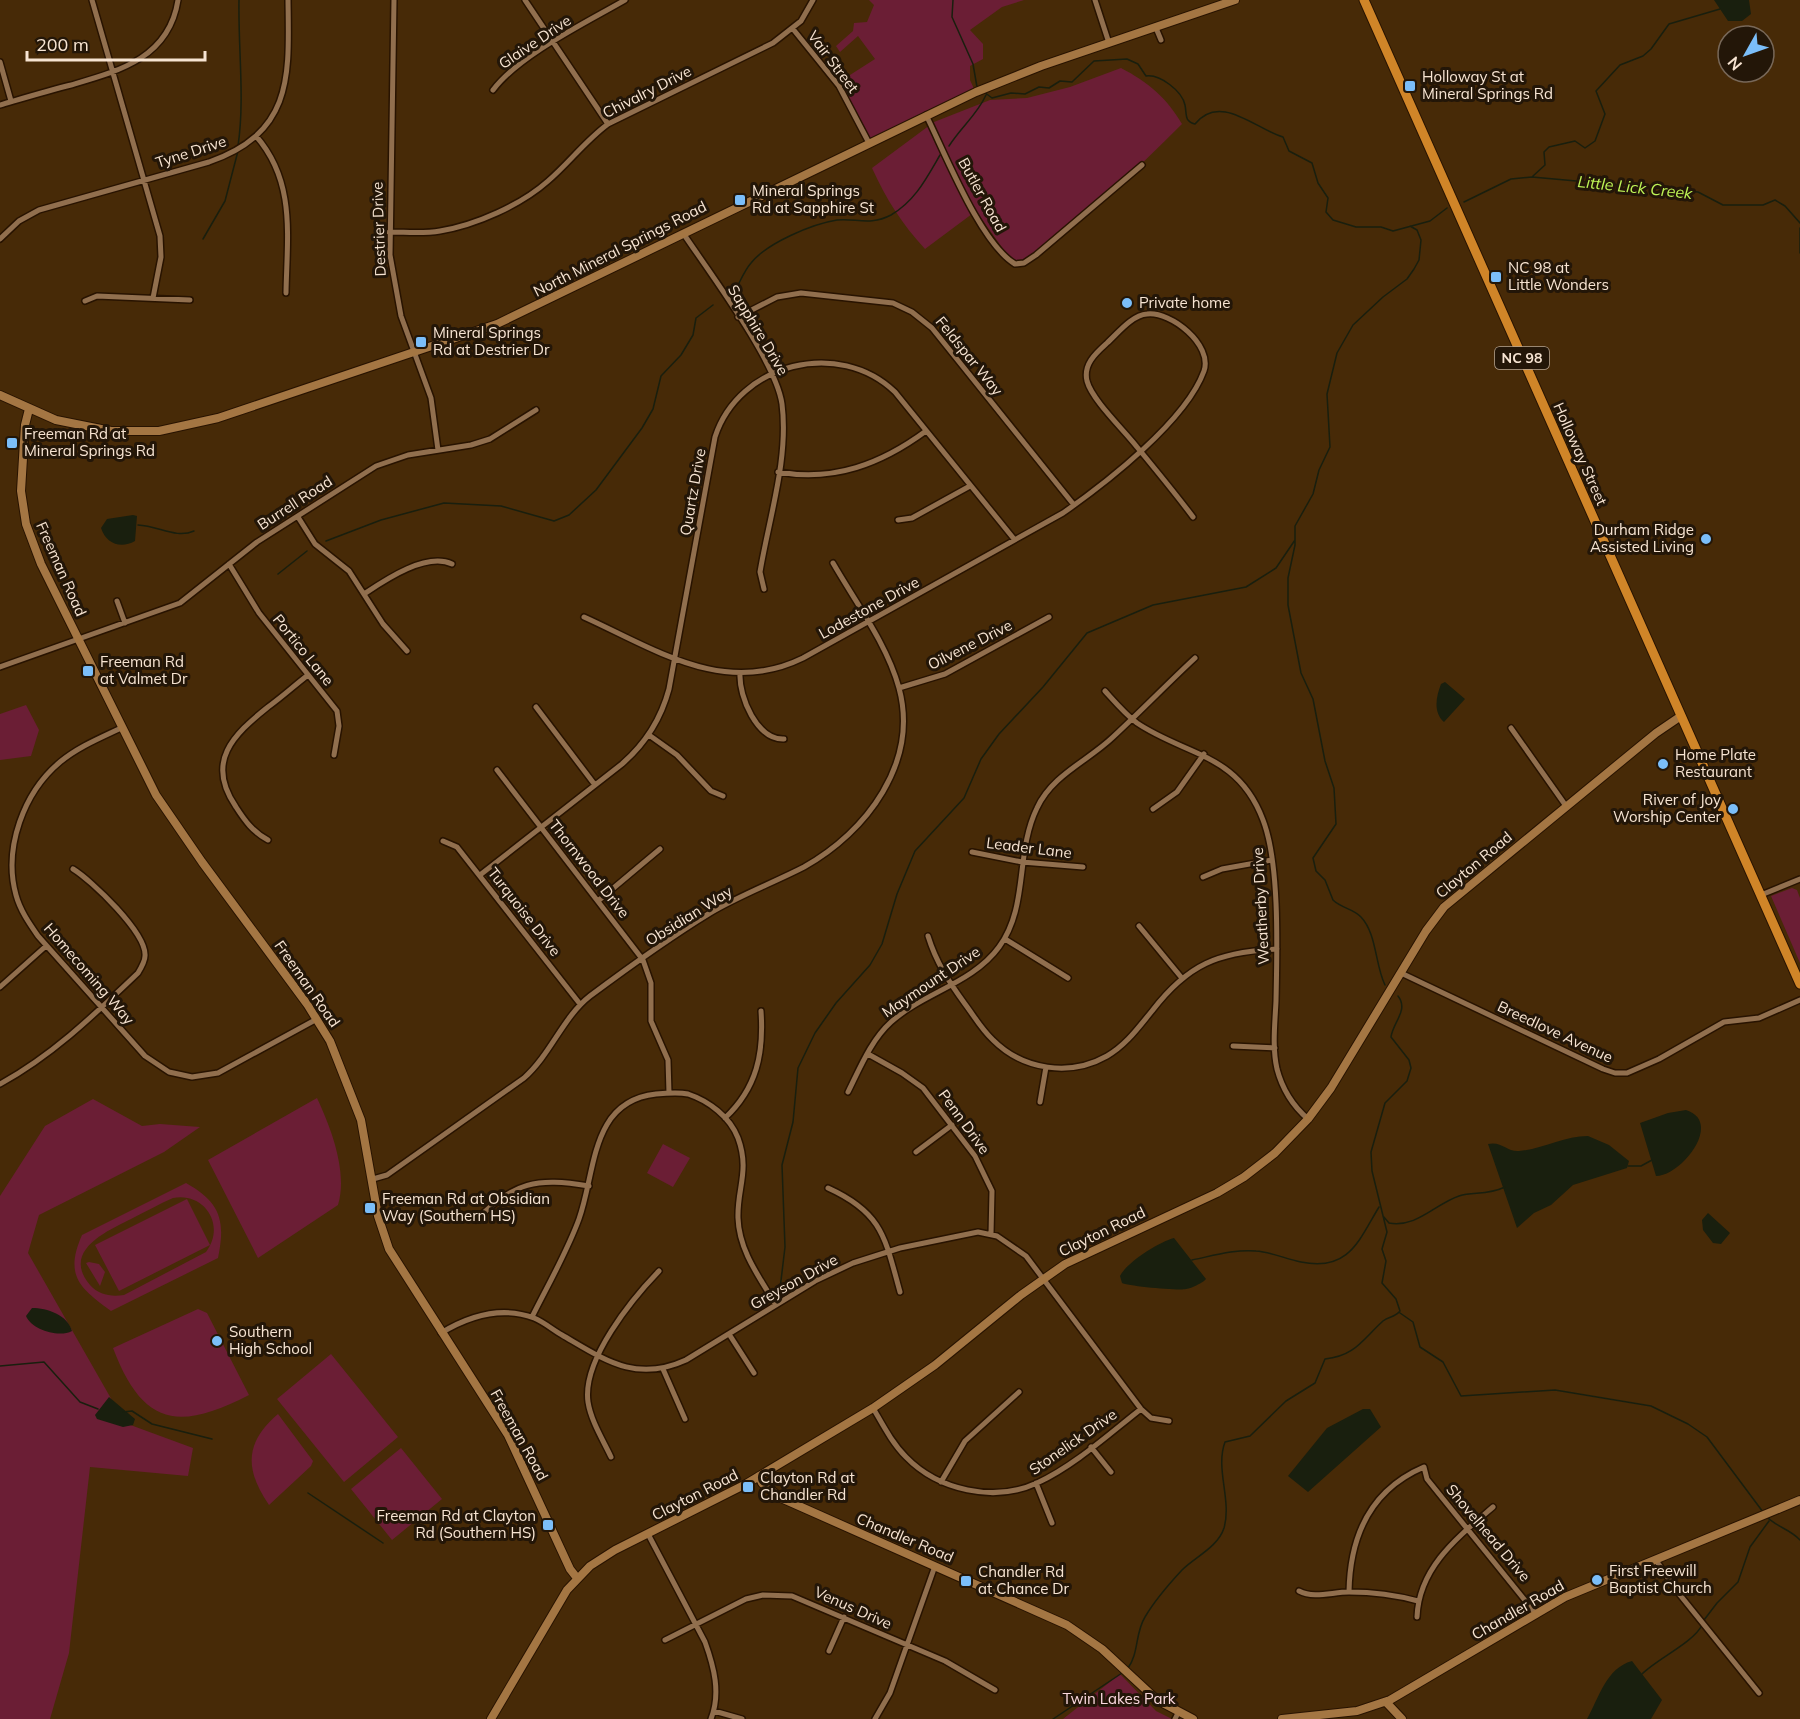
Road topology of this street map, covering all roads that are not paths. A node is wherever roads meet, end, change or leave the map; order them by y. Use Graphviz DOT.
graph roads {
  1 [pos="92,0"];
  2 [pos="178,0"];
  3 [pos="288,0"];
  4 [pos="394,0"];
  5 [pos="525,0"];
  6 [pos="625,0"];
  7 [pos="813,0"];
  8 [pos="1095,0"];
  9 [pos="1235,0"];
  10 [pos="1364,0"];
  11 [pos="1156,28"];
  12 [pos="793,29"];
  13 [pos="1161,40"];
  14 [pos="554,42"];
  15 [pos="1109,43"];
  16 [pos="0,62"];
  17 [pos="114,73"];
  18 [pos="493,90"];
  19 [pos="11,101"];
  20 [pos="0,105"];
  21 [pos="926,115"];
  22 [pos="608,124"];
  23 [pos="256,136"];
  24 [pos="869,143"];
  25 [pos="1142,165"];
  26 [pos="144,179"];
  27 [pos="389,232"];
  28 [pos="683,233"];
  29 [pos="0,239"];
  30 [pos="286,293"];
  31 [pos="153,298"];
  32 [pos="189,300"];
  33 [pos="85,301"];
  34 [pos="738,317"];
  35 [pos="415,353"];
  36 [pos="772,374"];
  37 [pos="0,395"];
  38 [pos="29,410"];
  39 [pos="536,410"];
  40 [pos="926,431"];
  41 [pos="438,450"];
  42 [pos="1140,451"];
  43 [pos="778,472"];
  44 [pos="970,486"];
  45 [pos="1074,505"];
  46 [pos="297,517"];
  47 [pos="1193,517"];
  48 [pos="898,520"];
  49 [pos="1014,539"];
  50 [pos="833,563"];
  51 [pos="229,564"];
  52 [pos="452,564"];
  53 [pos="764,589"];
  54 [pos="364,594"];
  55 [pos="117,601"];
  56 [pos="584,617"];
  57 [pos="1049,617"];
  58 [pos="126,623"];
  59 [pos="867,623"];
  60 [pos="78,640"];
  61 [pos="407,651"];
  62 [pos="675,657"];
  63 [pos="1195,658"];
  64 [pos="0,667"];
  65 [pos="740,674"];
  66 [pos="308,675"];
  67 [pos="899,688"];
  68 [pos="1105,691"];
  69 [pos="536,707"];
  70 [pos="1681,716"];
  71 [pos="1131,718"];
  72 [pos="121,728"];
  73 [pos="1511,728"];
  74 [pos="649,735"];
  75 [pos="784,739"];
  76 [pos="1204,754"];
  77 [pos="334,755"];
  78 [pos="497,770"];
  79 [pos="595,785"];
  80 [pos="723,796"];
  81 [pos="1566,806"];
  82 [pos="1153,809"];
  83 [pos="541,826"];
  84 [pos="268,840"];
  85 [pos="443,841"];
  86 [pos="660,849"];
  87 [pos="972,852"];
  88 [pos="1272,860"];
  89 [pos="1022,862"];
  90 [pos="1083,867"];
  91 [pos="73,869"];
  92 [pos="480,874"];
  93 [pos="1203,877"];
  94 [pos="1800,879"];
  95 [pos="1761,895"];
  96 [pos="598,901"];
  97 [pos="1139,926"];
  98 [pos="928,936"];
  99 [pos="1005,939"];
  100 [pos="46,946"];
  101 [pos="1276,949"];
  102 [pos="642,959"];
  103 [pos="1401,973"];
  104 [pos="1182,977"];
  105 [pos="1068,978"];
  106 [pos="951,984"];
  107 [pos="1800,984"];
  108 [pos="0,987"];
  109 [pos="1800,1000"];
  110 [pos="580,1004"];
  111 [pos="102,1007"];
  112 [pos="760,1011"];
  113 [pos="317,1019"];
  114 [pos="1233,1046"];
  115 [pos="1275,1047"];
  116 [pos="868,1054"];
  117 [pos="1046,1067"];
  118 [pos="0,1084"];
  119 [pos="848,1092"];
  120 [pos="669,1093"];
  121 [pos="1040,1102"];
  122 [pos="724,1118"];
  123 [pos="1308,1119"];
  124 [pos="952,1125"];
  125 [pos="916,1152"];
  126 [pos="373,1179"];
  127 [pos="589,1186"];
  128 [pos="828,1188"];
  129 [pos="476,1220"];
  130 [pos="991,1234"];
  131 [pos="889,1252"];
  132 [pos="659,1271"];
  133 [pos="1044,1277"];
  134 [pos="900,1292"];
  135 [pos="776,1305"];
  136 [pos="532,1317"];
  137 [pos="441,1333"];
  138 [pos="729,1334"];
  139 [pos="599,1356"];
  140 [pos="663,1368"];
  141 [pos="754,1373"];
  142 [pos="1019,1392"];
  143 [pos="873,1408"];
  144 [pos="1141,1409"];
  145 [pos="685,1419"];
  146 [pos="1169,1421"];
  147 [pos="1091,1447"];
  148 [pos="611,1457"];
  149 [pos="1111,1472"];
  150 [pos="759,1476"];
  151 [pos="941,1482"];
  152 [pos="1036,1483"];
  153 [pos="1800,1500"];
  154 [pos="1493,1508"];
  155 [pos="1052,1523"];
  156 [pos="1468,1529"];
  157 [pos="648,1534"];
  158 [pos="1655,1559"];
  159 [pos="935,1566"];
  160 [pos="577,1578"];
  161 [pos="1299,1591"];
  162 [pos="1349,1592"];
  163 [pos="1418,1601"];
  164 [pos="1536,1614"];
  165 [pos="844,1617"];
  166 [pos="1417,1617"];
  167 [pos="696,1625"];
  168 [pos="665,1640"];
  169 [pos="907,1645"];
  170 [pos="829,1651"];
  171 [pos="995,1690"];
  172 [pos="1759,1693"];
  173 [pos="1386,1702"];
  174 [pos="714,1712"];
  175 [pos="1177,1716"];
  176 [pos="877,1718"];
  177 [pos="491,1719"];
  178 [pos="711,1719"];
  179 [pos="742,1719"];
  180 [pos="1193,1719"];
  181 [pos="1282,1719"];
  182 [pos="1402,1719"];
  1 -- 17 [label="street"];
  2 -- 17 [label="street"];
  3 -- 23 [label="street, Tyne Drive"];
  4 -- 27 [label="street, Destrier Drive"];
  5 -- 14 [label="street"];
  6 -- 14 [label="street, Glaive Drive"];
  7 -- 12 [label="street, Chivalry Drive"];
  8 -- 15 [label="street"];
  9 -- 11 [label="street, North Mineral Springs Road"];
  10 -- 70 [label="highway, Holloway Street / NC 98"];
  11 -- 13 [label="street"];
  11 -- 15 [label="street, North Mineral Springs Road"];
  12 -- 22 [label="street, Chivalry Drive"];
  12 -- 24 [label="street, Vair Street"];
  14 -- 18 [label="street, Glaive Drive"];
  14 -- 22 [label="street"];
  15 -- 21 [label="street, North Mineral Springs Road"];
  16 -- 19 [label="street"];
  17 -- 19 [label="street"];
  17 -- 26 [label="street"];
  19 -- 20 [label="street"];
  21 -- 24 [label="street, North Mineral Springs Road"];
  21 -- 25 [label="street, Butler Road"];
  22 -- 27 [label="street, Chivalry Drive"];
  23 -- 26 [label="street, Tyne Drive"];
  23 -- 30 [label="street"];
  24 -- 28 [label="street, North Mineral Springs Road"];
  26 -- 29 [label="street, Tyne Drive"];
  26 -- 31 [label="street"];
  27 -- 35 [label="street, Destrier Drive"];
  28 -- 34 [label="street, Sapphire Drive"];
  28 -- 35 [label="street, North Mineral Springs Road"];
  31 -- 32 [label="street"];
  31 -- 33 [label="street"];
  34 -- 36 [label="street, Sapphire Drive"];
  34 -- 45 [label="street, Feldspar Way"];
  35 -- 38 [label="street, North Mineral Springs Road"];
  35 -- 41 [label="street, Destrier Drive"];
  36 -- 40 [label="street, Quartz Drive"];
  36 -- 43 [label="street, Sapphire Drive"];
  36 -- 62 [label="street, Quartz Drive"];
  37 -- 38 [label="street, North Mineral Springs Road"];
  38 -- 60 [label="street, Freeman Road"];
  39 -- 41 [label="street, Burrell Road"];
  40 -- 43 [label="street"];
  40 -- 44 [label="street, Quartz Drive"];
  41 -- 46 [label="street, Burrell Road"];
  42 -- 42 [label="street, Lodestone Drive"];
  42 -- 45 [label="street, Lodestone Drive"];
  42 -- 47 [label="street, Lodestone Drive"];
  43 -- 53 [label="street, Sapphire Drive"];
  44 -- 48 [label="street"];
  44 -- 49 [label="street, Quartz Drive"];
  45 -- 49 [label="street, Lodestone Drive"];
  46 -- 51 [label="street, Burrell Road"];
  46 -- 54 [label="street"];
  49 -- 59 [label="street, Lodestone Drive"];
  50 -- 59 [label="street, Obsidian Way"];
  51 -- 58 [label="street, Burrell Road"];
  51 -- 66 [label="street, Portico Lane"];
  52 -- 54 [label="street"];
  54 -- 61 [label="street"];
  55 -- 58 [label="street"];
  56 -- 62 [label="street, Lodestone Drive"];
  57 -- 67 [label="street, Oilvene Drive"];
  58 -- 60 [label="street, Burrell Road"];
  59 -- 65 [label="street, Lodestone Drive"];
  59 -- 67 [label="street, Obsidian Way"];
  60 -- 64 [label="street, Burrell Road"];
  60 -- 72 [label="street, Freeman Road"];
  62 -- 65 [label="street, Lodestone Drive"];
  62 -- 74 [label="street, Quartz Drive"];
  63 -- 71 [label="street"];
  65 -- 75 [label="street"];
  66 -- 77 [label="street, Portico Lane"];
  66 -- 84 [label="street"];
  67 -- 102 [label="street, Obsidian Way"];
  68 -- 71 [label="street, Weatherby Drive"];
  69 -- 79 [label="street"];
  70 -- 81 [label="street, Clayton Road"];
  70 -- 95 [label="highway, Holloway Street / NC 98"];
  71 -- 76 [label="street, Weatherby Drive"];
  71 -- 89 [label="street, Maymount Drive"];
  72 -- 100 [label="street, Homecoming Way"];
  72 -- 113 [label="street, Freeman Road"];
  73 -- 81 [label="street"];
  74 -- 79 [label="street, Quartz Drive"];
  74 -- 80 [label="street"];
  76 -- 82 [label="street"];
  76 -- 88 [label="street, Weatherby Drive"];
  78 -- 83 [label="street, Thornwood Drive"];
  79 -- 83 [label="street, Quartz Drive"];
  81 -- 103 [label="street, Clayton Road"];
  83 -- 92 [label="street, Quartz Drive"];
  83 -- 96 [label="street, Thornwood Drive"];
  85 -- 92 [label="street, Turquoise Drive"];
  86 -- 96 [label="street"];
  87 -- 89 [label="street, Leader Lane"];
  88 -- 93 [label="street"];
  88 -- 101 [label="street, Weatherby Drive"];
  89 -- 90 [label="street, Leader Lane"];
  89 -- 99 [label="street, Maymount Drive"];
  91 -- 111 [label="street"];
  92 -- 110 [label="street, Turquoise Drive"];
  94 -- 95 [label="street"];
  95 -- 107 [label="highway, Holloway Street / NC 98"];
  96 -- 102 [label="street, Thornwood Drive"];
  97 -- 104 [label="street"];
  98 -- 106 [label="street"];
  99 -- 105 [label="street"];
  99 -- 106 [label="street, Maymount Drive"];
  100 -- 108 [label="street"];
  100 -- 111 [label="street, Homecoming Way"];
  101 -- 104 [label="street"];
  101 -- 115 [label="street, Weatherby Drive"];
  102 -- 110 [label="street, Obsidian Way"];
  102 -- 120 [label="street, Thornwood Drive"];
  103 -- 109 [label="street, Breedlove Avenue"];
  103 -- 123 [label="street, Clayton Road"];
  104 -- 117 [label="street"];
  106 -- 116 [label="street, Maymount Drive"];
  106 -- 117 [label="street"];
  110 -- 126 [label="street, Obsidian Way"];
  111 -- 113 [label="street, Homecoming Way"];
  111 -- 118 [label="street"];
  112 -- 122 [label="street"];
  113 -- 126 [label="street, Freeman Road"];
  114 -- 115 [label="street"];
  115 -- 123 [label="street, Weatherby Drive"];
  116 -- 119 [label="street, Maymount Drive"];
  116 -- 124 [label="street, Penn Drive"];
  117 -- 121 [label="street"];
  120 -- 122 [label="street"];
  120 -- 127 [label="street"];
  122 -- 135 [label="street"];
  123 -- 133 [label="street, Clayton Road"];
  124 -- 125 [label="street"];
  124 -- 130 [label="street, Penn Drive"];
  126 -- 137 [label="street, Freeman Road"];
  127 -- 129 [label="street"];
  127 -- 136 [label="street"];
  128 -- 131 [label="street"];
  130 -- 131 [label="street, Greyson Drive"];
  130 -- 133 [label="street, Greyson Drive"];
  131 -- 134 [label="street"];
  131 -- 135 [label="street, Greyson Drive"];
  132 -- 139 [label="street"];
  133 -- 143 [label="street, Clayton Road"];
  133 -- 144 [label="street, Greyson Drive"];
  135 -- 138 [label="street, Greyson Drive"];
  136 -- 137 [label="street, Greyson Drive"];
  136 -- 139 [label="street, Greyson Drive"];
  137 -- 160 [label="street, Freeman Road"];
  138 -- 140 [label="street, Greyson Drive"];
  138 -- 141 [label="street"];
  139 -- 140 [label="street, Greyson Drive"];
  139 -- 148 [label="street"];
  140 -- 145 [label="street"];
  142 -- 151 [label="street"];
  143 -- 150 [label="street, Clayton Road"];
  143 -- 151 [label="street, Stonelick Drive"];
  144 -- 146 [label="street, Greyson Drive"];
  144 -- 147 [label="street, Stonelick Drive"];
  147 -- 149 [label="street"];
  147 -- 152 [label="street, Stonelick Drive"];
  150 -- 157 [label="street, Clayton Road"];
  150 -- 159 [label="street, Chandler Road"];
  151 -- 152 [label="street, Stonelick Drive"];
  152 -- 155 [label="street"];
  153 -- 158 [label="street, Chandler Road"];
  154 -- 156 [label="street"];
  156 -- 162 [label="street, Shovelhead Drive"];
  156 -- 163 [label="street"];
  156 -- 164 [label="street, Shovelhead Drive"];
  157 -- 160 [label="street, Clayton Road"];
  157 -- 167 [label="street"];
  158 -- 164 [label="street, Chandler Road"];
  158 -- 172 [label="street"];
  159 -- 169 [label="street"];
  159 -- 175 [label="street, Chandler Road"];
  160 -- 177 [label="street, Clayton Road"];
  161 -- 162 [label="street"];
  162 -- 163 [label="street"];
  163 -- 166 [label="street"];
  164 -- 173 [label="street, Chandler Road"];
  165 -- 167 [label="street, Venus Drive"];
  165 -- 169 [label="street, Venus Drive"];
  165 -- 170 [label="street"];
  167 -- 168 [label="street, Venus Drive"];
  167 -- 174 [label="street"];
  169 -- 171 [label="street, Venus Drive"];
  169 -- 176 [label="street"];
  173 -- 181 [label="street, Chandler Road"];
  173 -- 182 [label="street"];
  174 -- 178 [label="street"];
  174 -- 179 [label="street"];
  175 -- 180 [label="street, Chandler Road"];
}
